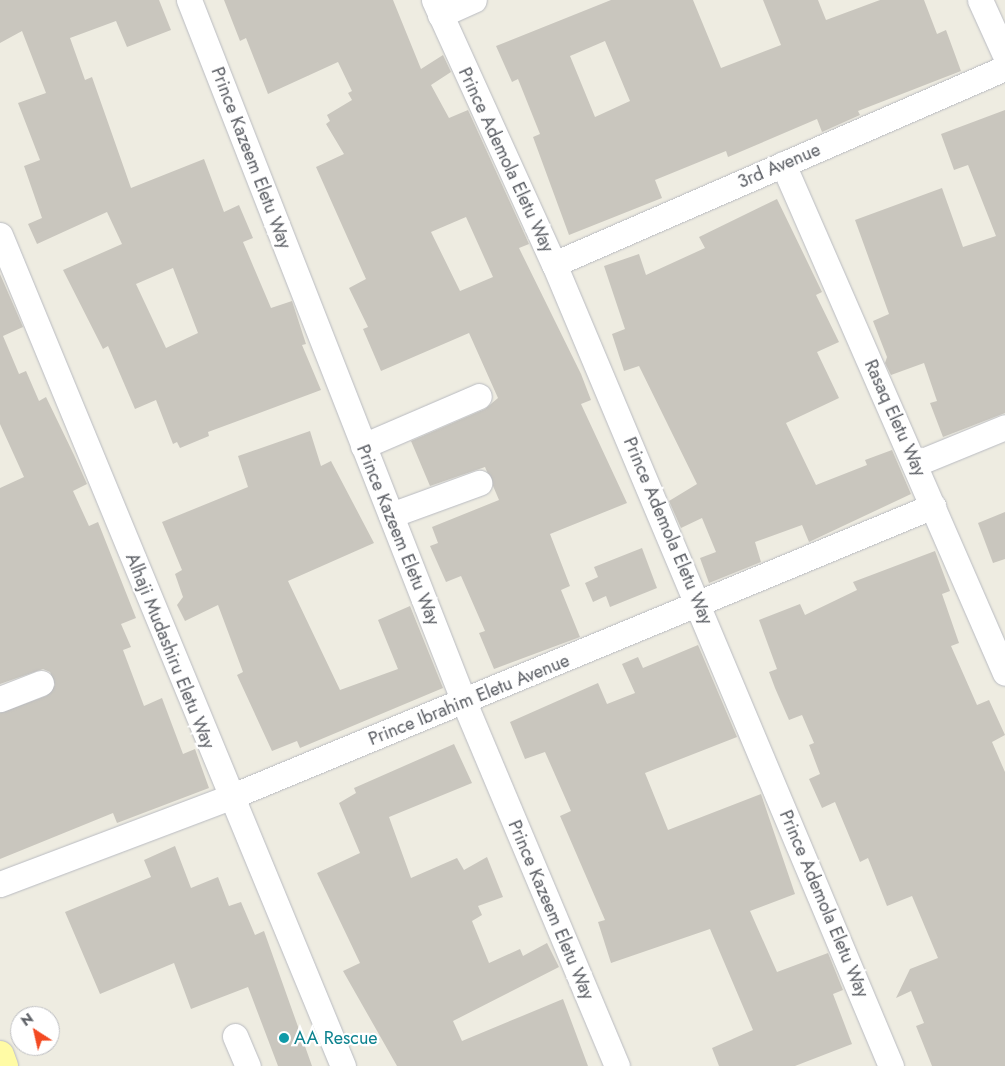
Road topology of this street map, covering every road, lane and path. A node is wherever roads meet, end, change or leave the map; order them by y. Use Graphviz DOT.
graph roads {
  1 [pos="189,0"];
  2 [pos="474,0"];
  3 [pos="980,0"];
  4 [pos="437,7"];
  5 [pos="1005,55"];
  6 [pos="1005,68"];
  7 [pos="783,164"];
  8 [pos="0,235"];
  9 [pos="554,264"];
  10 [pos="479,396"];
  11 [pos="1005,427"];
  12 [pos="364,446"];
  13 [pos="916,464"];
  14 [pos="479,483"];
  15 [pos="933,506"];
  16 [pos="390,515"];
  17 [pos="700,605"];
  18 [pos="1005,673"];
  19 [pos="41,683"];
  20 [pos="0,699"];
  21 [pos="464,702"];
  22 [pos="230,798"];
  23 [pos="0,884"];
  24 [pos="235,1036"];
  25 [pos="248,1066"];
  26 [pos="343,1066"];
  27 [pos="617,1066"];
  28 [pos="891,1066"];
  1 -- 12 [label="street, Prince Kazeem Eletu Way"];
  2 -- 4 [label="street"];
  3 -- 5 [label="street"];
  4 -- 9 [label="street, Prince Ademola Eletu Way"];
  6 -- 7 [label="street, 3rd Avenue"];
  7 -- 9 [label="street, 3rd Avenue"];
  7 -- 13 [label="street, Rasaq Eletu Way"];
  8 -- 22 [label="street, Alhaji Mudashiru Eletu Way"];
  9 -- 17 [label="street, Prince Ademola Eletu Way"];
  10 -- 12 [label="street"];
  11 -- 13 [label="street"];
  12 -- 16 [label="street, Prince Kazeem Eletu Way"];
  13 -- 15 [label="street, Rasaq Eletu Way"];
  14 -- 16 [label="street"];
  15 -- 17 [label="street, Prince Ibrahim Eletu Avenue"];
  15 -- 18 [label="street, Rasaq Eletu Way"];
  16 -- 21 [label="street, Prince Kazeem Eletu Way"];
  17 -- 21 [label="street, Prince Ibrahim Eletu Avenue"];
  17 -- 28 [label="street, Prince Ademola Eletu Way"];
  19 -- 20 [label="street"];
  21 -- 22 [label="street, Prince Ibrahim Eletu Avenue"];
  21 -- 27 [label="street, Prince Kazeem Eletu Way"];
  22 -- 23 [label="street, Prince Ibrahim Eletu Avenue"];
  22 -- 26 [label="street, Alhaji Mudashiru Eletu Way"];
  24 -- 25 [label="street"];
}
